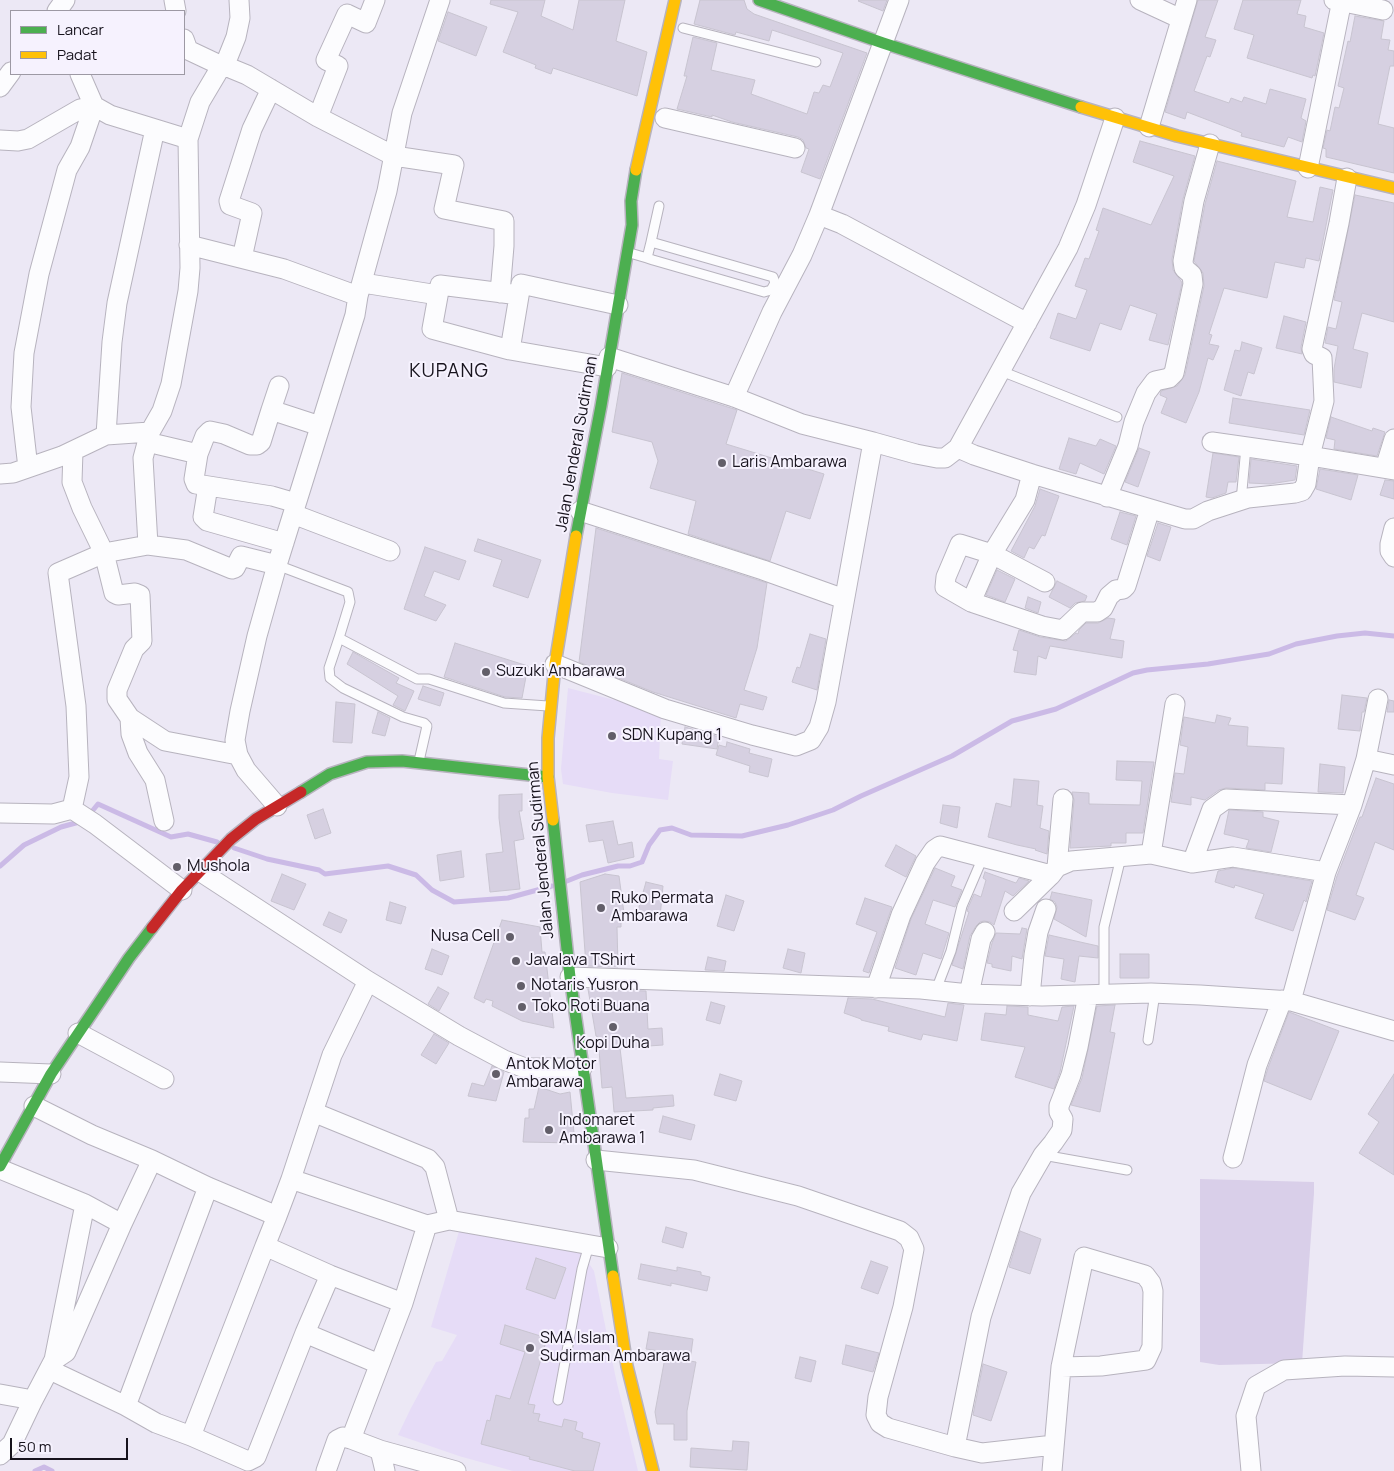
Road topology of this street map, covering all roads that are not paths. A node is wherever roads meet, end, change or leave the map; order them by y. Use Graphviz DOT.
graph roads {
  1 [pos="239,0"];
  2 [pos="375,0"];
  3 [pos="440,0"];
  4 [pos="675,0"];
  5 [pos="759,0"];
  6 [pos="899,0"];
  7 [pos="1140,0"];
  8 [pos="1186,0"];
  9 [pos="1339,1"];
  10 [pos="1383,10"];
  11 [pos="1181,19"];
  12 [pos="683,28"];
  13 [pos="185,42"];
  14 [pos="883,43"];
  15 [pos="816,62"];
  16 [pos="222,69"];
  17 [pos="10,73"];
  18 [pos="80,75"];
  19 [pos="0,87"];
  20 [pos="271,89"];
  21 [pos="94,106"];
  22 [pos="318,116"];
  23 [pos="665,118"];
  24 [pos="1115,118"];
  25 [pos="1149,127"];
  26 [pos="156,129"];
  27 [pos="188,139"];
  28 [pos="0,140"];
  29 [pos="1210,144"];
  30 [pos="795,148"];
  31 [pos="394,156"];
  32 [pos="1308,168"];
  33 [pos="1347,178"];
  34 [pos="1394,188"];
  35 [pos="188,190"];
  36 [pos="659,206"];
  37 [pos="641,208"];
  38 [pos="819,215"];
  39 [pos="632,225"];
  40 [pos="651,242"];
  41 [pos="189,245"];
  42 [pos="627,252"];
  43 [pos="242,258"];
  44 [pos="647,258"];
  45 [pos="361,290"];
  46 [pos="500,293"];
  47 [pos="519,295"];
  48 [pos="438,296"];
  49 [pos="618,306"];
  50 [pos="1028,323"];
  51 [pos="510,350"];
  52 [pos="608,362"];
  53 [pos="1001,371"];
  54 [pos="279,386"];
  55 [pos="734,397"];
  56 [pos="271,410"];
  57 [pos="1117,417"];
  58 [pos="320,426"];
  59 [pos="106,435"];
  60 [pos="149,437"];
  61 [pos="1394,439"];
  62 [pos="873,442"];
  63 [pos="1212,442"];
  64 [pos="1246,447"];
  65 [pos="958,448"];
  66 [pos="73,451"];
  67 [pos="198,454"];
  68 [pos="1310,456"];
  69 [pos="28,468"];
  70 [pos="1390,469"];
  71 [pos="0,474"];
  72 [pos="1032,474"];
  73 [pos="208,486"];
  74 [pos="1107,497"];
  75 [pos="1241,501"];
  76 [pos="295,509"];
  77 [pos="1150,509"];
  78 [pos="580,510"];
  79 [pos="1394,528"];
  80 [pos="284,543"];
  81 [pos="148,545"];
  82 [pos="390,551"];
  83 [pos="104,554"];
  84 [pos="992,554"];
  85 [pos="1394,557"];
  86 [pos="278,565"];
  87 [pos="1045,582"];
  88 [pos="844,599"];
  89 [pos="971,602"];
  90 [pos="339,638"];
  91 [pos="555,664"];
  92 [pos="1378,699"];
  93 [pos="1175,704"];
  94 [pos="551,706"];
  95 [pos="130,718"];
  96 [pos="238,755"];
  97 [pos="1366,759"];
  98 [pos="418,763"];
  99 [pos="1394,765"];
  100 [pos="548,777"];
  101 [pos="1063,799"];
  102 [pos="1352,804"];
  103 [pos="278,806"];
  104 [pos="76,812"];
  105 [pos="0,813"];
  106 [pos="164,820"];
  107 [pos="1151,854"];
  108 [pos="1121,856"];
  109 [pos="983,857"];
  110 [pos="1192,862"];
  111 [pos="1054,871"];
  112 [pos="201,872"];
  113 [pos="1326,872"];
  114 [pos="182,890"];
  115 [pos="1046,909"];
  116 [pos="1014,911"];
  117 [pos="985,932"];
  118 [pos="570,977"];
  119 [pos="368,981"];
  120 [pos="876,988"];
  121 [pos="936,990"];
  122 [pos="1155,993"];
  123 [pos="969,994"];
  124 [pos="1096,995"];
  125 [pos="1030,996"];
  126 [pos="1286,1001"];
  127 [pos="1394,1031"];
  128 [pos="78,1033"];
  129 [pos="1148,1040"];
  130 [pos="582,1068"];
  131 [pos="0,1072"];
  132 [pos="52,1074"];
  133 [pos="164,1079"];
  134 [pos="34,1106"];
  135 [pos="313,1112"];
  136 [pos="1043,1155"];
  137 [pos="1233,1158"];
  138 [pos="152,1160"];
  139 [pos="596,1160"];
  140 [pos="0,1166"];
  141 [pos="0,1170"];
  142 [pos="1127,1170"];
  143 [pos="291,1179"];
  144 [pos="208,1187"];
  145 [pos="85,1204"];
  146 [pos="277,1216"];
  147 [pos="449,1220"];
  148 [pos="122,1224"];
  149 [pos="428,1225"];
  150 [pos="265,1246"];
  151 [pos="599,1246"];
  152 [pos="330,1275"];
  153 [pos="403,1303"];
  154 [pos="305,1333"];
  155 [pos="379,1364"];
  156 [pos="52,1365"];
  157 [pos="1061,1367"];
  158 [pos="1394,1367"];
  159 [pos="0,1394"];
  160 [pos="33,1400"];
  161 [pos="558,1400"];
  162 [pos="126,1406"];
  163 [pos="191,1436"];
  164 [pos="351,1439"];
  165 [pos="1054,1445"];
  166 [pos="955,1447"];
  167 [pos="380,1450"];
  168 [pos="0,1454"];
  169 [pos="982,1462"];
  170 [pos="326,1471"];
  171 [pos="385,1471"];
  172 [pos="456,1471"];
  173 [pos="653,1471"];
  174 [pos="1052,1471"];
  175 [pos="1251,1471"];
  1 -- 16 [label="street"];
  2 -- 22 [label="street"];
  3 -- 31 [label="street"];
  4 -- 39 [label="main road, Jalan Jenderal Sudirman"];
  5 -- 14 [label="main road"];
  6 -- 14 [label="street"];
  7 -- 11 [label="street"];
  8 -- 11 [label="street"];
  9 -- 10 [label="street"];
  9 -- 32 [label="street"];
  11 -- 25 [label="street"];
  12 -- 15 [label="lane"];
  13 -- 16 [label="street"];
  14 -- 24 [label="main road"];
  14 -- 38 [label="street"];
  16 -- 20 [label="street"];
  16 -- 27 [label="street"];
  16 -- 35 [label="street"];
  17 -- 19 [label="street"];
  18 -- 21 [label="street"];
  20 -- 22 [label="street"];
  20 -- 43 [label="street"];
  21 -- 26 [label="street"];
  21 -- 28 [label="street"];
  21 -- 69 [label="street"];
  22 -- 31 [label="street"];
  23 -- 30 [label="street"];
  24 -- 25 [label="main road"];
  24 -- 50 [label="street"];
  25 -- 29 [label="main road"];
  26 -- 27 [label="street"];
  26 -- 59 [label="street"];
  27 -- 35 [label="street"];
  29 -- 32 [label="main road"];
  29 -- 74 [label="street"];
  31 -- 45 [label="street"];
  31 -- 46 [label="street"];
  32 -- 33 [label="main road"];
  33 -- 34 [label="main road"];
  33 -- 68 [label="street"];
  35 -- 41 [label="street"];
  36 -- 40 [label="lane"];
  37 -- 39 [label="main road, Jalan Jenderal Sudirman"];
  38 -- 50 [label="street"];
  38 -- 55 [label="street"];
  39 -- 42 [label="main road, Jalan Jenderal Sudirman"];
  40 -- 44 [label="lane"];
  40 -- 44 [label="lane"];
  41 -- 43 [label="street"];
  41 -- 60 [label="street"];
  42 -- 44 [label="lane"];
  42 -- 49 [label="main road, Jalan Jenderal Sudirman"];
  43 -- 45 [label="street"];
  45 -- 48 [label="street"];
  45 -- 58 [label="street"];
  46 -- 47 [label="street"];
  46 -- 48 [label="street"];
  47 -- 49 [label="street"];
  47 -- 51 [label="street"];
  48 -- 51 [label="street"];
  49 -- 52 [label="main road, Jalan Jenderal Sudirman"];
  50 -- 53 [label="street"];
  51 -- 52 [label="street"];
  52 -- 55 [label="street"];
  52 -- 78 [label="main road, Jalan Jenderal Sudirman"];
  53 -- 57 [label="lane"];
  53 -- 65 [label="street"];
  54 -- 56 [label="street"];
  55 -- 62 [label="street"];
  56 -- 58 [label="street"];
  56 -- 67 [label="street"];
  58 -- 76 [label="street"];
  59 -- 60 [label="street"];
  59 -- 66 [label="street"];
  60 -- 67 [label="street"];
  60 -- 81 [label="street"];
  61 -- 70 [label="street"];
  62 -- 65 [label="street"];
  62 -- 88 [label="street"];
  63 -- 64 [label="street"];
  64 -- 68 [label="street"];
  64 -- 75 [label="lane"];
  65 -- 72 [label="street"];
  66 -- 69 [label="street"];
  66 -- 83 [label="street"];
  67 -- 73 [label="street"];
  68 -- 70 [label="street"];
  68 -- 75 [label="street"];
  69 -- 71 [label="street"];
  72 -- 74 [label="street"];
  72 -- 84 [label="street"];
  73 -- 76 [label="street"];
  73 -- 80 [label="street"];
  74 -- 77 [label="street"];
  75 -- 77 [label="street"];
  76 -- 80 [label="street"];
  76 -- 82 [label="street"];
  77 -- 89 [label="street"];
  78 -- 88 [label="street"];
  78 -- 91 [label="main road, Jalan Jenderal Sudirman"];
  79 -- 85 [label="street"];
  80 -- 86 [label="street"];
  81 -- 83 [label="street"];
  81 -- 86 [label="street"];
  83 -- 95 [label="street"];
  83 -- 104 [label="street"];
  84 -- 87 [label="street"];
  84 -- 89 [label="street"];
  84 -- 89 [label="street"];
  86 -- 90 [label="lane"];
  86 -- 96 [label="street"];
  88 -- 91 [label="street"];
  90 -- 94 [label="lane"];
  90 -- 98 [label="lane"];
  91 -- 94 [label="main road, Jalan Jenderal Sudirman"];
  92 -- 97 [label="street"];
  93 -- 107 [label="street"];
  94 -- 100 [label="main road, Jalan Jenderal Sudirman"];
  95 -- 96 [label="street"];
  95 -- 106 [label="street"];
  96 -- 103 [label="street"];
  97 -- 99 [label="street"];
  97 -- 102 [label="street"];
  98 -- 100 [label="main road"];
  98 -- 103 [label="main road"];
  100 -- 118 [label="main road, Jalan Jenderal Sudirman"];
  101 -- 111 [label="street"];
  102 -- 110 [label="street"];
  102 -- 113 [label="street"];
  103 -- 112 [label="main road"];
  104 -- 105 [label="street"];
  104 -- 114 [label="street"];
  107 -- 108 [label="street"];
  107 -- 110 [label="street"];
  108 -- 111 [label="street"];
  108 -- 124 [label="lane"];
  109 -- 111 [label="street"];
  109 -- 120 [label="street"];
  109 -- 121 [label="lane"];
  110 -- 113 [label="street"];
  111 -- 116 [label="street"];
  112 -- 114 [label="main road"];
  112 -- 119 [label="street"];
  113 -- 126 [label="street"];
  114 -- 128 [label="main road"];
  115 -- 125 [label="street"];
  117 -- 123 [label="street"];
  118 -- 120 [label="street"];
  118 -- 130 [label="main road, Jalan Jenderal Sudirman"];
  119 -- 130 [label="street"];
  119 -- 135 [label="street"];
  120 -- 121 [label="street"];
  121 -- 123 [label="street"];
  122 -- 124 [label="street"];
  122 -- 126 [label="street"];
  122 -- 129 [label="lane"];
  123 -- 125 [label="street"];
  124 -- 125 [label="street"];
  124 -- 136 [label="street"];
  126 -- 127 [label="street"];
  126 -- 137 [label="street"];
  128 -- 132 [label="main road"];
  128 -- 133 [label="street"];
  130 -- 139 [label="main road, Jalan Jenderal Sudirman"];
  131 -- 132 [label="street"];
  132 -- 134 [label="main road"];
  134 -- 138 [label="street"];
  134 -- 140 [label="main road"];
  135 -- 143 [label="street"];
  135 -- 147 [label="street"];
  136 -- 142 [label="lane"];
  136 -- 166 [label="street"];
  138 -- 144 [label="street"];
  138 -- 148 [label="street"];
  139 -- 151 [label="main road, Jalan Jenderal Sudirman"];
  139 -- 166 [label="street"];
  141 -- 145 [label="street"];
  143 -- 146 [label="street"];
  143 -- 149 [label="street"];
  144 -- 146 [label="street"];
  144 -- 162 [label="street"];
  145 -- 148 [label="street"];
  145 -- 156 [label="street"];
  146 -- 150 [label="street"];
  147 -- 149 [label="street"];
  147 -- 151 [label="street"];
  148 -- 156 [label="street"];
  149 -- 153 [label="street"];
  150 -- 152 [label="street"];
  150 -- 163 [label="street"];
  151 -- 161 [label="lane"];
  151 -- 173 [label="main road, Jalan Jenderal Sudirman"];
  152 -- 153 [label="street"];
  152 -- 154 [label="street"];
  153 -- 155 [label="street"];
  154 -- 155 [label="street"];
  154 -- 163 [label="street"];
  155 -- 164 [label="street"];
  156 -- 160 [label="street"];
  156 -- 162 [label="street"];
  157 -- 157 [label="street"];
  157 -- 165 [label="street"];
  158 -- 175 [label="street"];
  159 -- 160 [label="street"];
  160 -- 168 [label="street"];
  162 -- 163 [label="street"];
  164 -- 167 [label="street"];
  164 -- 170 [label="street"];
  165 -- 169 [label="street"];
  165 -- 174 [label="street"];
  166 -- 169 [label="street"];
  167 -- 171 [label="street"];
  167 -- 172 [label="street"];
}
